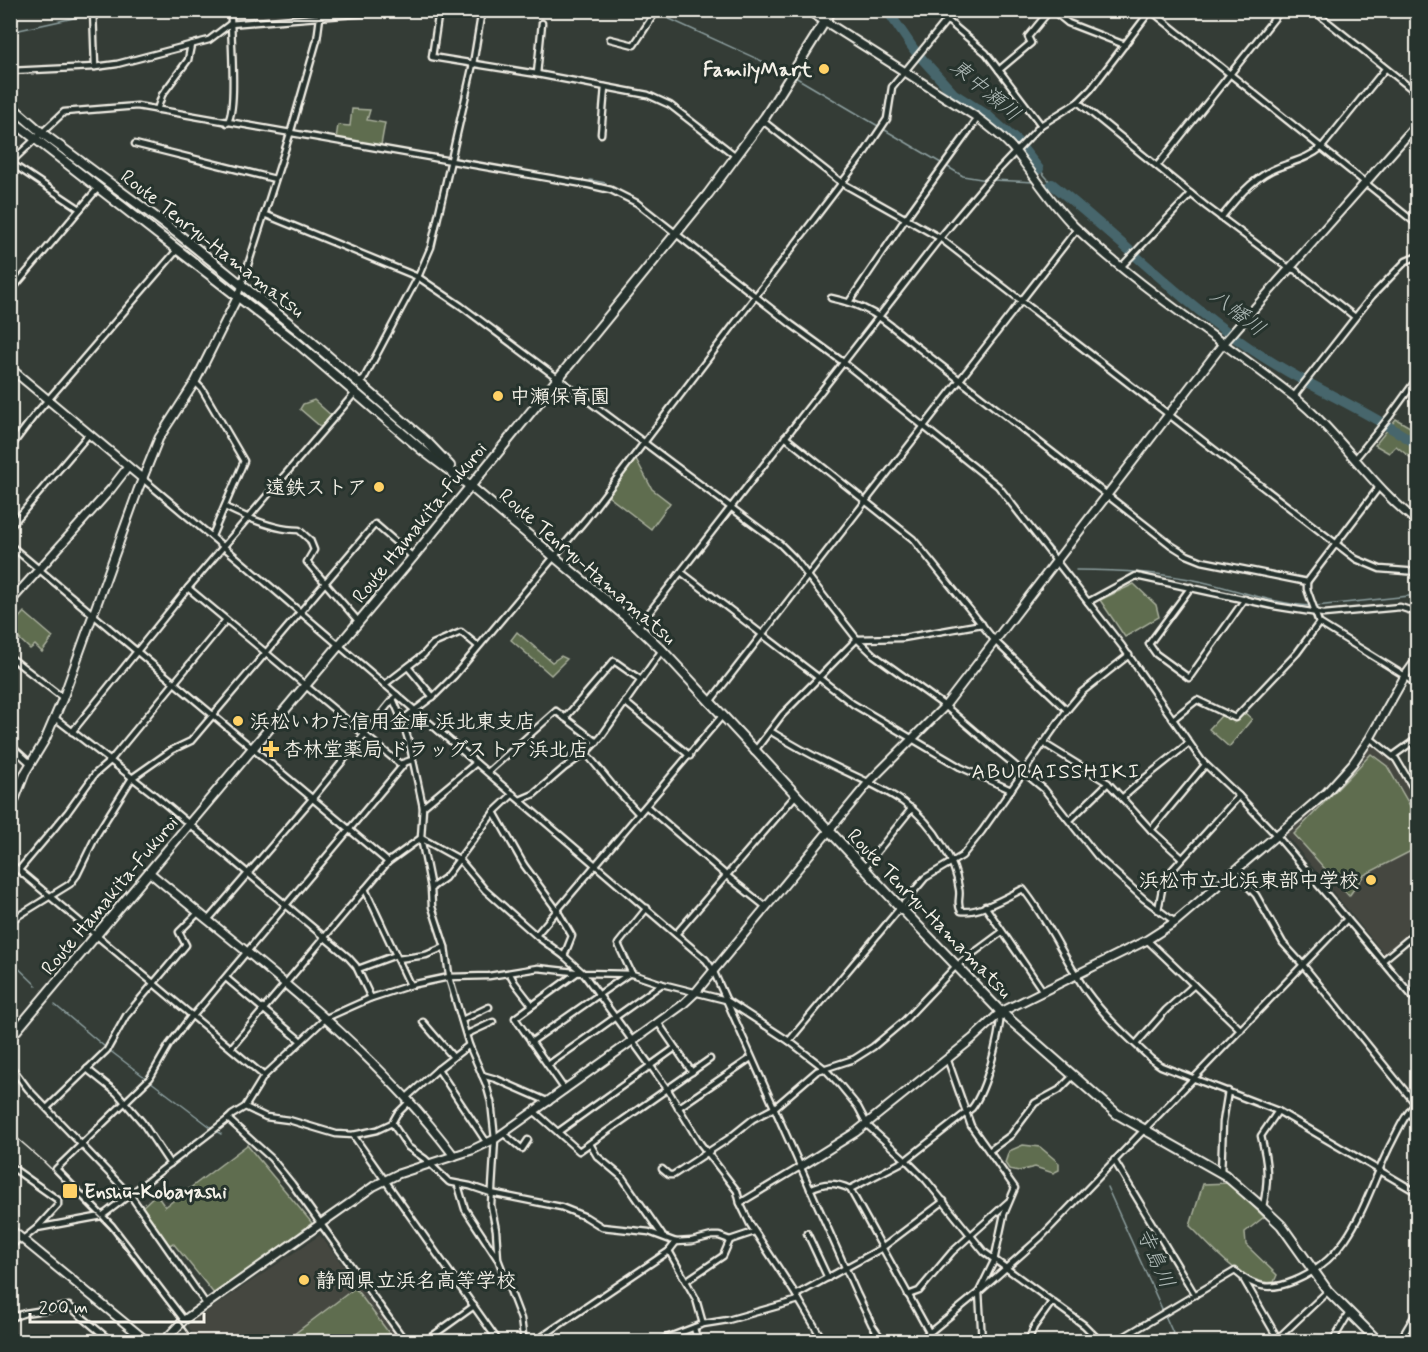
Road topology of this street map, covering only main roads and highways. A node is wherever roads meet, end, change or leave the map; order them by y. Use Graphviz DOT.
graph roads {
  1 [pos="832,10"];
  2 [pos="10,105"];
  3 [pos="10,119"];
  4 [pos="470,486"];
  5 [pos="10,1038"];
  6 [pos="1379,1341"];
  1 -- 4 [label="main road, Route Hamakita-Fukuroi"];
  2 -- 4 [label="main road, Route Tenryu-Hamamatsu"];
  3 -- 4 [label="main road, Route Tenryu-Hamamatsu"];
  4 -- 5 [label="main road, Route Hamakita-Fukuroi"];
  4 -- 6 [label="main road, Route Tenryu-Hamamatsu"];
}
